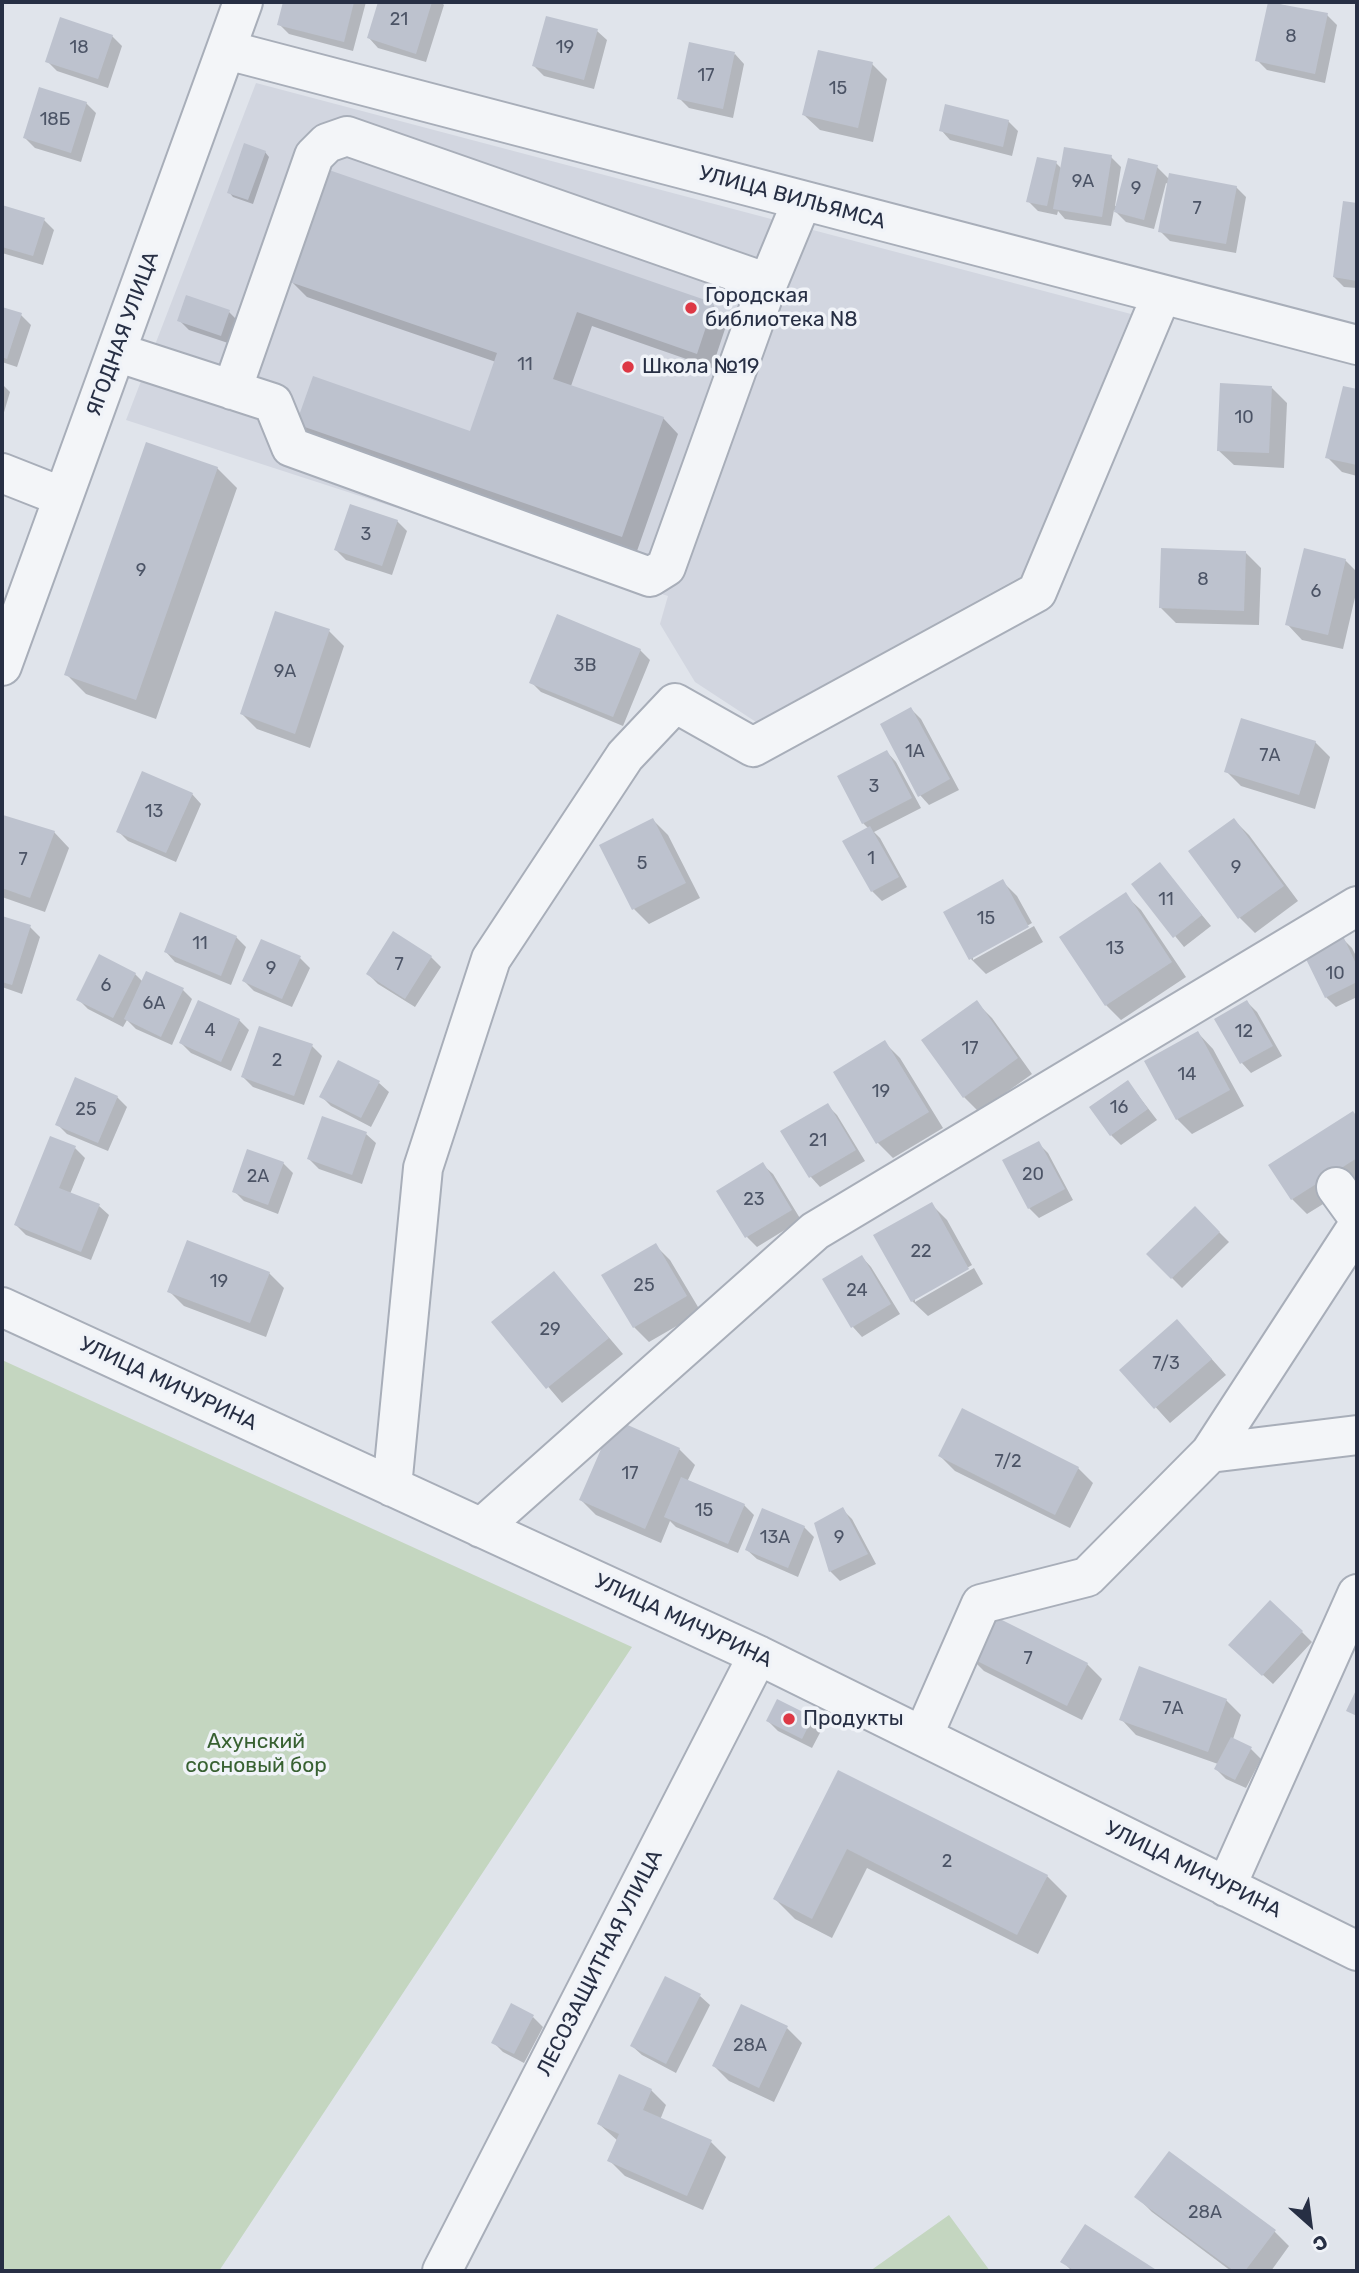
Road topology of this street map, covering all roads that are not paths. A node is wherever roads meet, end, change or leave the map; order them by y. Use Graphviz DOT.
graph roads {
  1 [pos="243,2"];
  2 [pos="227,50"];
  3 [pos="802,201"];
  4 [pos="768,283"];
  5 [pos="1162,294"];
  6 [pos="1357,345"];
  7 [pos="116,352"];
  8 [pos="232,390"];
  9 [pos="2,473"];
  10 [pos="63,496"];
  11 [pos="2,666"];
  12 [pos="1357,906"];
  13 [pos="1357,1227"];
  14 [pos="2,1307"];
  15 [pos="1357,1435"];
  16 [pos="1210,1453"];
  17 [pos="392,1487"];
  18 [pos="481,1528"];
  19 [pos="1357,1594"];
  20 [pos="758,1655"];
  21 [pos="923,1737"];
  22 [pos="1226,1887"];
  23 [pos="1357,1951"];
  24 [pos="442,2271"];
  1 -- 2 [label="street, ЯГОДНАЯ УЛИЦА"];
  2 -- 3 [label="street, УЛИЦА ВИЛЬЯМСА"];
  2 -- 7 [label="street, ЯГОДНАЯ УЛИЦА"];
  3 -- 4 [label="street"];
  3 -- 5 [label="street, УЛИЦА ВИЛЬЯМСА"];
  4 -- 8 [label="street"];
  4 -- 8 [label="street"];
  5 -- 6 [label="street, УЛИЦА ВИЛЬЯМСА"];
  5 -- 17 [label="street"];
  7 -- 8 [label="street"];
  7 -- 10 [label="street, ЯГОДНАЯ УЛИЦА"];
  9 -- 10 [label="street"];
  10 -- 11 [label="street, ЯГОДНАЯ УЛИЦА"];
  12 -- 18 [label="street"];
  13 -- 16 [label="street"];
  14 -- 17 [label="street, УЛИЦА МИЧУРИНА"];
  15 -- 16 [label="street"];
  16 -- 21 [label="street"];
  17 -- 18 [label="street, УЛИЦА МИЧУРИНА"];
  18 -- 20 [label="street, УЛИЦА МИЧУРИНА"];
  19 -- 22 [label="street"];
  20 -- 21 [label="street, УЛИЦА МИЧУРИНА"];
  20 -- 24 [label="street, ЛЕСОЗАЩИТНАЯ УЛИЦА"];
  21 -- 22 [label="street, УЛИЦА МИЧУРИНА"];
  22 -- 23 [label="street, УЛИЦА МИЧУРИНА"];
}
